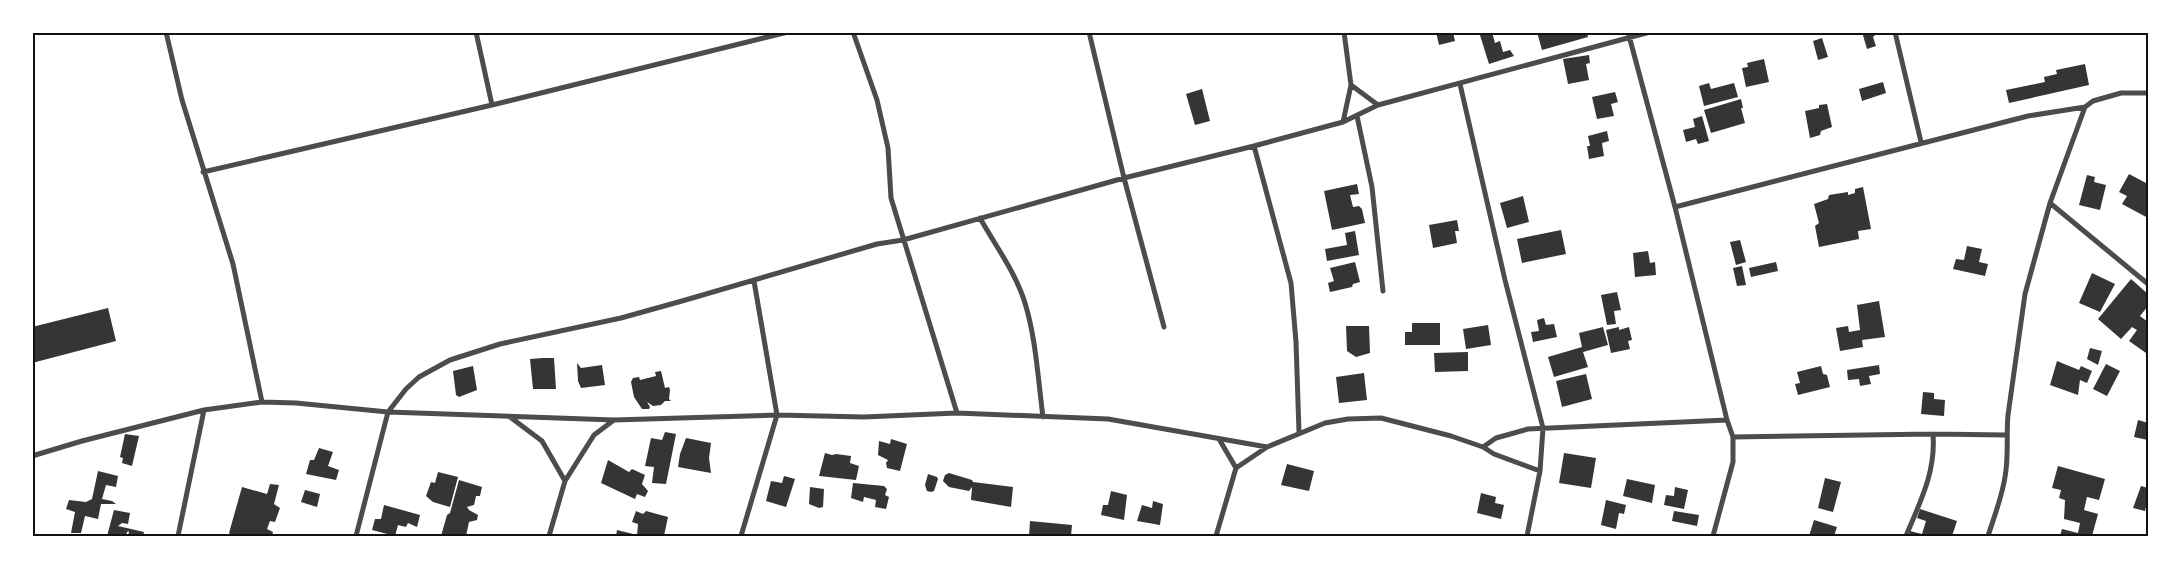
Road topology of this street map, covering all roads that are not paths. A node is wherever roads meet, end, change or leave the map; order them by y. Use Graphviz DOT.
graph roads {
  1 [pos="166,32"];
  2 [pos="476,32"];
  3 [pos="788,32"];
  4 [pos="854,32"];
  5 [pos="1089,32"];
  6 [pos="1344,32"];
  7 [pos="1650,32"];
  8 [pos="1895,32"];
  9 [pos="1629,35"];
  10 [pos="1460,84"];
  11 [pos="1351,85"];
  12 [pos="2148,93"];
  13 [pos="492,105"];
  14 [pos="1378,105"];
  15 [pos="2085,107"];
  16 [pos="1356,116"];
  17 [pos="1342,122"];
  18 [pos="1921,142"];
  19 [pos="1254,146"];
  20 [pos="204,172"];
  21 [pos="1124,178"];
  22 [pos="2050,203"];
  23 [pos="1675,207"];
  24 [pos="980,218"];
  25 [pos="903,240"];
  26 [pos="754,281"];
  27 [pos="2148,284"];
  28 [pos="1383,291"];
  29 [pos="1164,327"];
  30 [pos="262,402"];
  31 [pos="204,410"];
  32 [pos="388,412"];
  33 [pos="956,414"];
  34 [pos="777,415"];
  35 [pos="510,417"];
  36 [pos="1043,417"];
  37 [pos="614,420"];
  38 [pos="1727,420"];
  39 [pos="1543,428"];
  40 [pos="1299,432"];
  41 [pos="1933,434"];
  42 [pos="2006,435"];
  43 [pos="1733,437"];
  44 [pos="1219,439"];
  45 [pos="1268,447"];
  46 [pos="1483,447"];
  47 [pos="32,456"];
  48 [pos="1236,468"];
  49 [pos="1540,471"];
  50 [pos="565,481"];
  51 [pos="178,536"];
  52 [pos="356,536"];
  53 [pos="548,536"];
  54 [pos="741,536"];
  55 [pos="1216,536"];
  56 [pos="1527,536"];
  57 [pos="1713,536"];
  58 [pos="1906,536"];
  59 [pos="1988,536"];
  1 -- 20 [label="street"];
  2 -- 13 [label="street"];
  3 -- 13 [label="street"];
  4 -- 25 [label="street"];
  5 -- 21 [label="street"];
  6 -- 11 [label="street"];
  7 -- 9 [label="street"];
  8 -- 18 [label="street"];
  9 -- 10 [label="street"];
  9 -- 23 [label="street"];
  10 -- 14 [label="street"];
  10 -- 39 [label="street"];
  11 -- 14 [label="street"];
  11 -- 17 [label="street"];
  12 -- 15 [label="street"];
  13 -- 20 [label="street"];
  14 -- 16 [label="street"];
  15 -- 18 [label="street"];
  15 -- 22 [label="street"];
  16 -- 17 [label="street"];
  16 -- 28 [label="street"];
  17 -- 19 [label="street"];
  18 -- 23 [label="street"];
  19 -- 21 [label="street"];
  19 -- 40 [label="street"];
  20 -- 30 [label="street"];
  21 -- 24 [label="street"];
  21 -- 29 [label="street"];
  22 -- 27 [label="street"];
  22 -- 42 [label="street"];
  23 -- 38 [label="street"];
  24 -- 25 [label="street"];
  24 -- 36 [label="street"];
  25 -- 26 [label="street"];
  25 -- 33 [label="street"];
  26 -- 32 [label="street"];
  26 -- 34 [label="street"];
  30 -- 31 [label="street"];
  30 -- 32 [label="street"];
  31 -- 47 [label="street"];
  31 -- 51 [label="street"];
  32 -- 35 [label="street"];
  32 -- 52 [label="street"];
  33 -- 34 [label="street"];
  33 -- 36 [label="street"];
  34 -- 37 [label="street"];
  34 -- 54 [label="street"];
  35 -- 37 [label="street"];
  35 -- 50 [label="street"];
  36 -- 44 [label="street"];
  37 -- 50 [label="street"];
  38 -- 39 [label="street"];
  38 -- 43 [label="street"];
  39 -- 46 [label="street"];
  39 -- 49 [label="street"];
  40 -- 45 [label="street"];
  40 -- 46 [label="street"];
  41 -- 42 [label="street"];
  41 -- 43 [label="street"];
  41 -- 58 [label="street"];
  42 -- 59 [label="street"];
  43 -- 57 [label="street"];
  44 -- 45 [label="street"];
  44 -- 48 [label="street"];
  45 -- 48 [label="street"];
  46 -- 49 [label="street"];
  48 -- 55 [label="street"];
  49 -- 56 [label="street"];
  50 -- 53 [label="street"];
}
